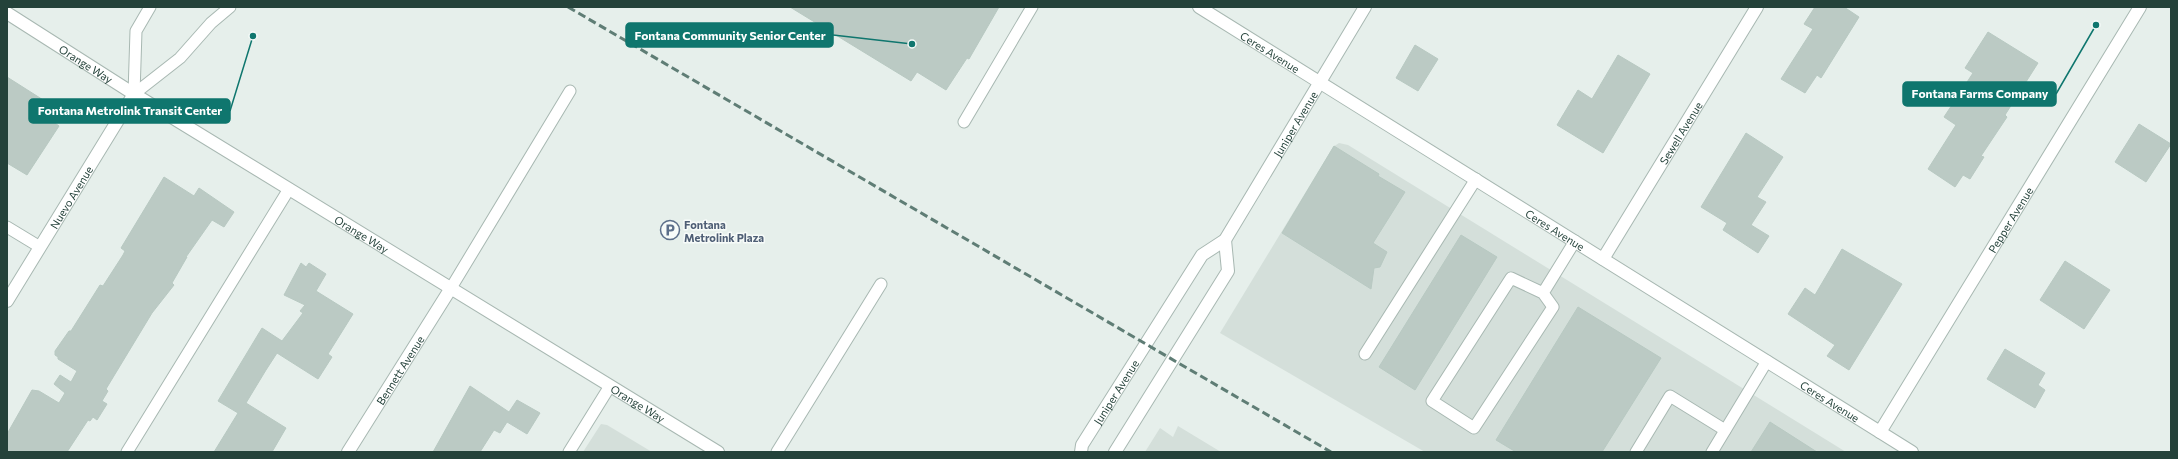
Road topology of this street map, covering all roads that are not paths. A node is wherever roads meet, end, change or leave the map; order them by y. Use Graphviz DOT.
graph roads {
  1 [pos="150,7"];
  2 [pos="230,7"];
  3 [pos="1032,7"];
  4 [pos="1199,7"];
  5 [pos="1365,7"];
  6 [pos="1757,7"];
  7 [pos="2140,7"];
  8 [pos="7,13"];
  9 [pos="1319,81"];
  10 [pos="570,91"];
  11 [pos="134,94"];
  12 [pos="964,122"];
  13 [pos="1476,179"];
  14 [pos="289,189"];
  15 [pos="7,227"];
  16 [pos="1225,240"];
  17 [pos="1575,241"];
  18 [pos="40,247"];
  19 [pos="1603,259"];
  20 [pos="881,284"];
  21 [pos="451,288"];
  22 [pos="1543,293"];
  23 [pos="7,301"];
  24 [pos="1365,354"];
  25 [pos="1767,361"];
  26 [pos="610,386"];
  27 [pos="1726,430"];
  28 [pos="1880,432"];
  29 [pos="127,452"];
  30 [pos="348,452"];
  31 [pos="569,452"];
  32 [pos="718,452"];
  33 [pos="777,452"];
  34 [pos="1081,452"];
  35 [pos="1115,452"];
  36 [pos="1636,452"];
  37 [pos="1712,452"];
  38 [pos="1911,452"];
  1 -- 11 [label="lane"];
  2 -- 11 [label="lane"];
  3 -- 12 [label="lane"];
  4 -- 9 [label="street, Ceres Avenue"];
  5 -- 9 [label="street, Juniper Avenue"];
  6 -- 19 [label="street, Sewell Avenue"];
  7 -- 28 [label="street, Pepper Avenue"];
  8 -- 11 [label="street, Orange Way"];
  9 -- 13 [label="street, Ceres Avenue"];
  9 -- 16 [label="street, Juniper Avenue"];
  10 -- 21 [label="lane"];
  11 -- 14 [label="street, Orange Way"];
  11 -- 18 [label="street, Nuevo Avenue"];
  13 -- 17 [label="street, Ceres Avenue"];
  13 -- 24 [label="lane"];
  14 -- 21 [label="street, Orange Way"];
  14 -- 29 [label="lane"];
  15 -- 18 [label="lane"];
  16 -- 34 [label="street, Juniper Avenue"];
  16 -- 35 [label="street"];
  17 -- 19 [label="street, Ceres Avenue"];
  17 -- 22 [label="lane"];
  18 -- 23 [label="street, Nuevo Avenue"];
  19 -- 25 [label="street, Ceres Avenue"];
  20 -- 33 [label="lane"];
  21 -- 26 [label="street, Orange Way"];
  21 -- 30 [label="street, Bennett Avenue"];
  22 -- 22 [label="lane"];
  25 -- 27 [label="lane"];
  25 -- 28 [label="street, Ceres Avenue"];
  26 -- 31 [label="lane"];
  26 -- 32 [label="street, Orange Way"];
  27 -- 36 [label="lane"];
  27 -- 37 [label="lane"];
  28 -- 38 [label="street, Ceres Avenue"];
}
